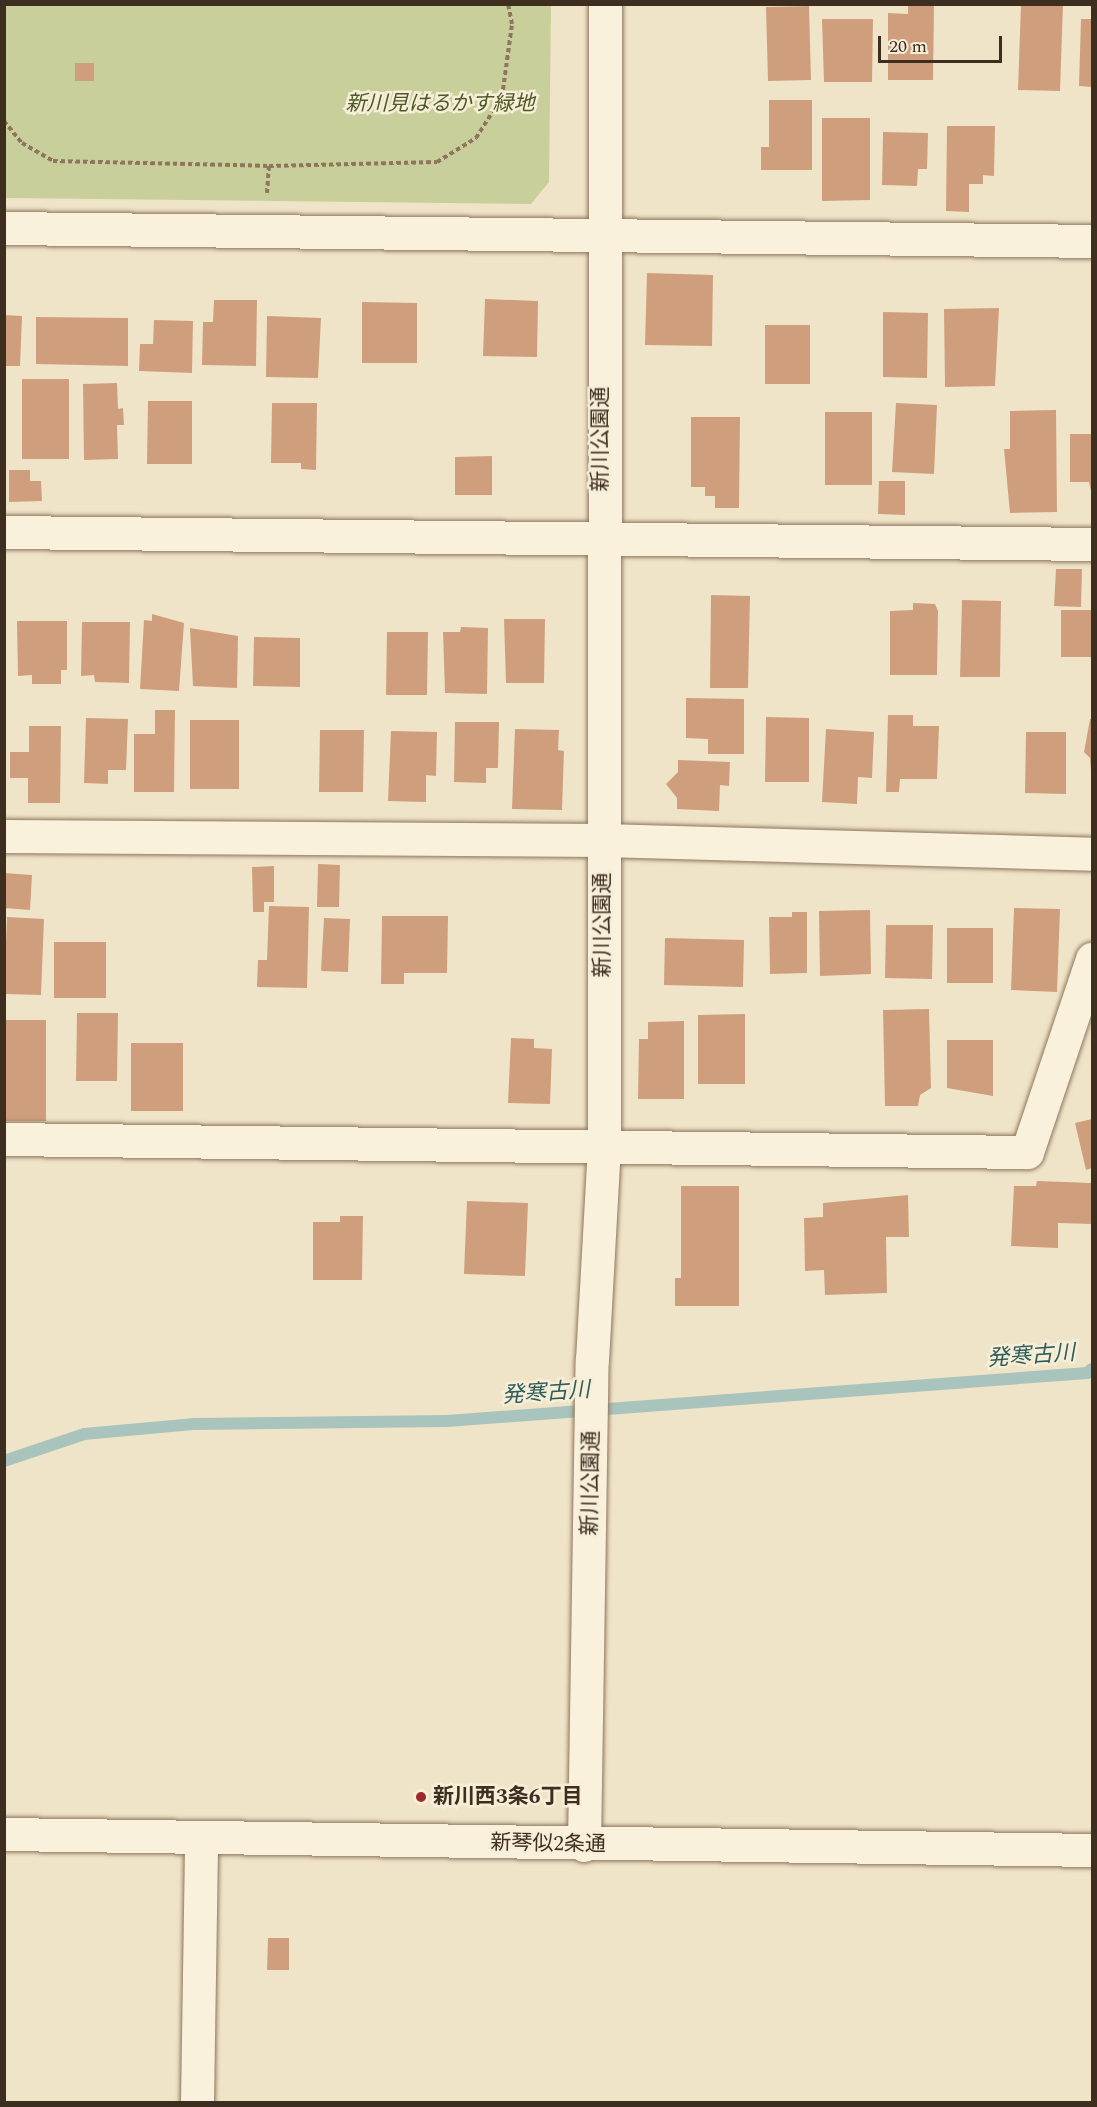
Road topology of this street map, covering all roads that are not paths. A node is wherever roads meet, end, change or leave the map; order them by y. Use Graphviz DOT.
graph roads {
  1 [pos="605,4"];
  2 [pos="4,228"];
  3 [pos="602,236"];
  4 [pos="1092,241"];
  5 [pos="4,532"];
  6 [pos="601,535"];
  7 [pos="1092,544"];
  8 [pos="4,836"];
  9 [pos="603,840"];
  10 [pos="1092,854"];
  11 [pos="1092,959"];
  12 [pos="4,1139"];
  13 [pos="604,1144"];
  14 [pos="4,1834"];
  15 [pos="201,1838"];
  16 [pos="584,1845"];
  17 [pos="1092,1850"];
  18 [pos="197,2103"];
  1 -- 3 [label="street, 新川公園通"];
  2 -- 3 [label="street"];
  3 -- 4 [label="street"];
  3 -- 6 [label="street, 新川公園通"];
  5 -- 6 [label="street"];
  6 -- 7 [label="street"];
  6 -- 9 [label="street, 新川公園通"];
  8 -- 9 [label="street"];
  9 -- 10 [label="street"];
  9 -- 13 [label="street, 新川公園通"];
  11 -- 13 [label="street"];
  12 -- 13 [label="street"];
  13 -- 16 [label="street, 新川公園通"];
  14 -- 15 [label="street, 新琴似2条通"];
  15 -- 16 [label="street, 新琴似2条通"];
  15 -- 18 [label="street"];
  16 -- 17 [label="street, 新琴似2条通"];
}
